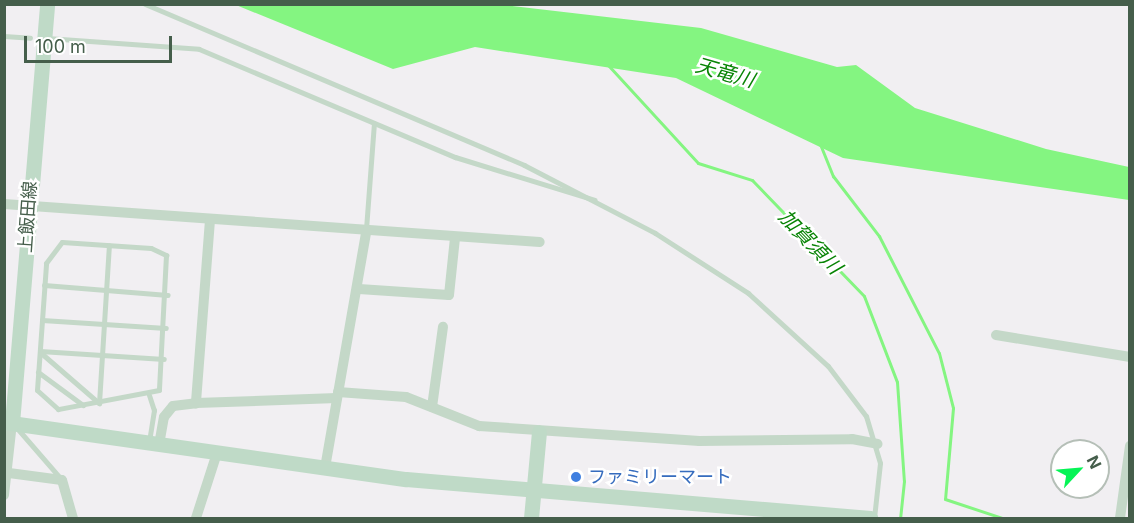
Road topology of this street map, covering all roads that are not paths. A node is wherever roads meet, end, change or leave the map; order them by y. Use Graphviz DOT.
graph roads {
  1 [pos="47,4"];
  2 [pos="145,4"];
  3 [pos="4,36"];
  4 [pos="30,38"];
  5 [pos="47,38"];
  6 [pos="374,123"];
  7 [pos="597,200"];
  8 [pos="4,204"];
  9 [pos="29,205"];
  10 [pos="210,220"];
  11 [pos="366,232"];
  12 [pos="455,238"];
  13 [pos="540,242"];
  14 [pos="109,245"];
  15 [pos="44,285"];
  16 [pos="359,289"];
  17 [pos="106,290"];
  18 [pos="168,294"];
  19 [pos="42,320"];
  20 [pos="104,324"];
  21 [pos="443,327"];
  22 [pos="166,328"];
  23 [pos="996,335"];
  24 [pos="40,351"];
  25 [pos="102,355"];
  26 [pos="1130,357"];
  27 [pos="164,359"];
  28 [pos="38,372"];
  29 [pos="149,395"];
  30 [pos="338,395"];
  31 [pos="99,403"];
  32 [pos="196,403"];
  33 [pos="82,405"];
  34 [pos="432,407"];
  35 [pos="8,422"];
  36 [pos="539,432"];
  37 [pos="154,444"];
  38 [pos="878,444"];
  39 [pos="1130,446"];
  40 [pos="217,453"];
  41 [pos="325,468"];
  42 [pos="9,473"];
  43 [pos="62,480"];
  44 [pos="531,493"];
  45 [pos="4,495"];
  46 [pos="73,519"];
  47 [pos="196,519"];
  48 [pos="531,519"];
  49 [pos="870,519"];
  50 [pos="874,519"];
  51 [pos="1119,519"];
  1 -- 9 [label="street, 上飯田線"];
  2 -- 7 [label="lane"];
  3 -- 4 [label="lane"];
  5 -- 6 [label="lane"];
  6 -- 7 [label="lane"];
  6 -- 11 [label="lane"];
  7 -- 38 [label="lane"];
  8 -- 9 [label="street"];
  9 -- 10 [label="street"];
  9 -- 35 [label="street, 上飯田線"];
  10 -- 11 [label="street"];
  10 -- 32 [label="street"];
  11 -- 12 [label="street"];
  11 -- 16 [label="street"];
  12 -- 13 [label="street"];
  12 -- 16 [label="street"];
  14 -- 15 [label="lane"];
  14 -- 17 [label="lane"];
  14 -- 18 [label="lane"];
  15 -- 17 [label="lane"];
  15 -- 19 [label="lane"];
  16 -- 30 [label="street"];
  17 -- 18 [label="lane"];
  17 -- 20 [label="lane"];
  18 -- 22 [label="lane"];
  19 -- 20 [label="lane"];
  19 -- 24 [label="lane"];
  20 -- 22 [label="lane"];
  20 -- 25 [label="lane"];
  21 -- 34 [label="street"];
  22 -- 27 [label="lane"];
  23 -- 26 [label="street"];
  24 -- 25 [label="lane"];
  24 -- 28 [label="lane"];
  24 -- 31 [label="lane"];
  25 -- 27 [label="lane"];
  25 -- 31 [label="lane"];
  27 -- 29 [label="lane"];
  28 -- 33 [label="lane"];
  28 -- 33 [label="lane"];
  29 -- 31 [label="lane"];
  29 -- 37 [label="lane"];
  30 -- 32 [label="street"];
  30 -- 34 [label="street"];
  30 -- 41 [label="street"];
  31 -- 33 [label="lane"];
  32 -- 37 [label="street"];
  34 -- 36 [label="street"];
  35 -- 37 [label="street"];
  35 -- 42 [label="street"];
  35 -- 43 [label="lane"];
  36 -- 38 [label="street"];
  36 -- 44 [label="street"];
  37 -- 40 [label="street"];
  38 -- 50 [label="lane"];
  39 -- 51 [label="street"];
  40 -- 41 [label="street"];
  40 -- 47 [label="street"];
  41 -- 44 [label="street"];
  42 -- 43 [label="street"];
  42 -- 45 [label="street"];
  43 -- 46 [label="street"];
  44 -- 48 [label="street"];
  44 -- 49 [label="street"];
}
